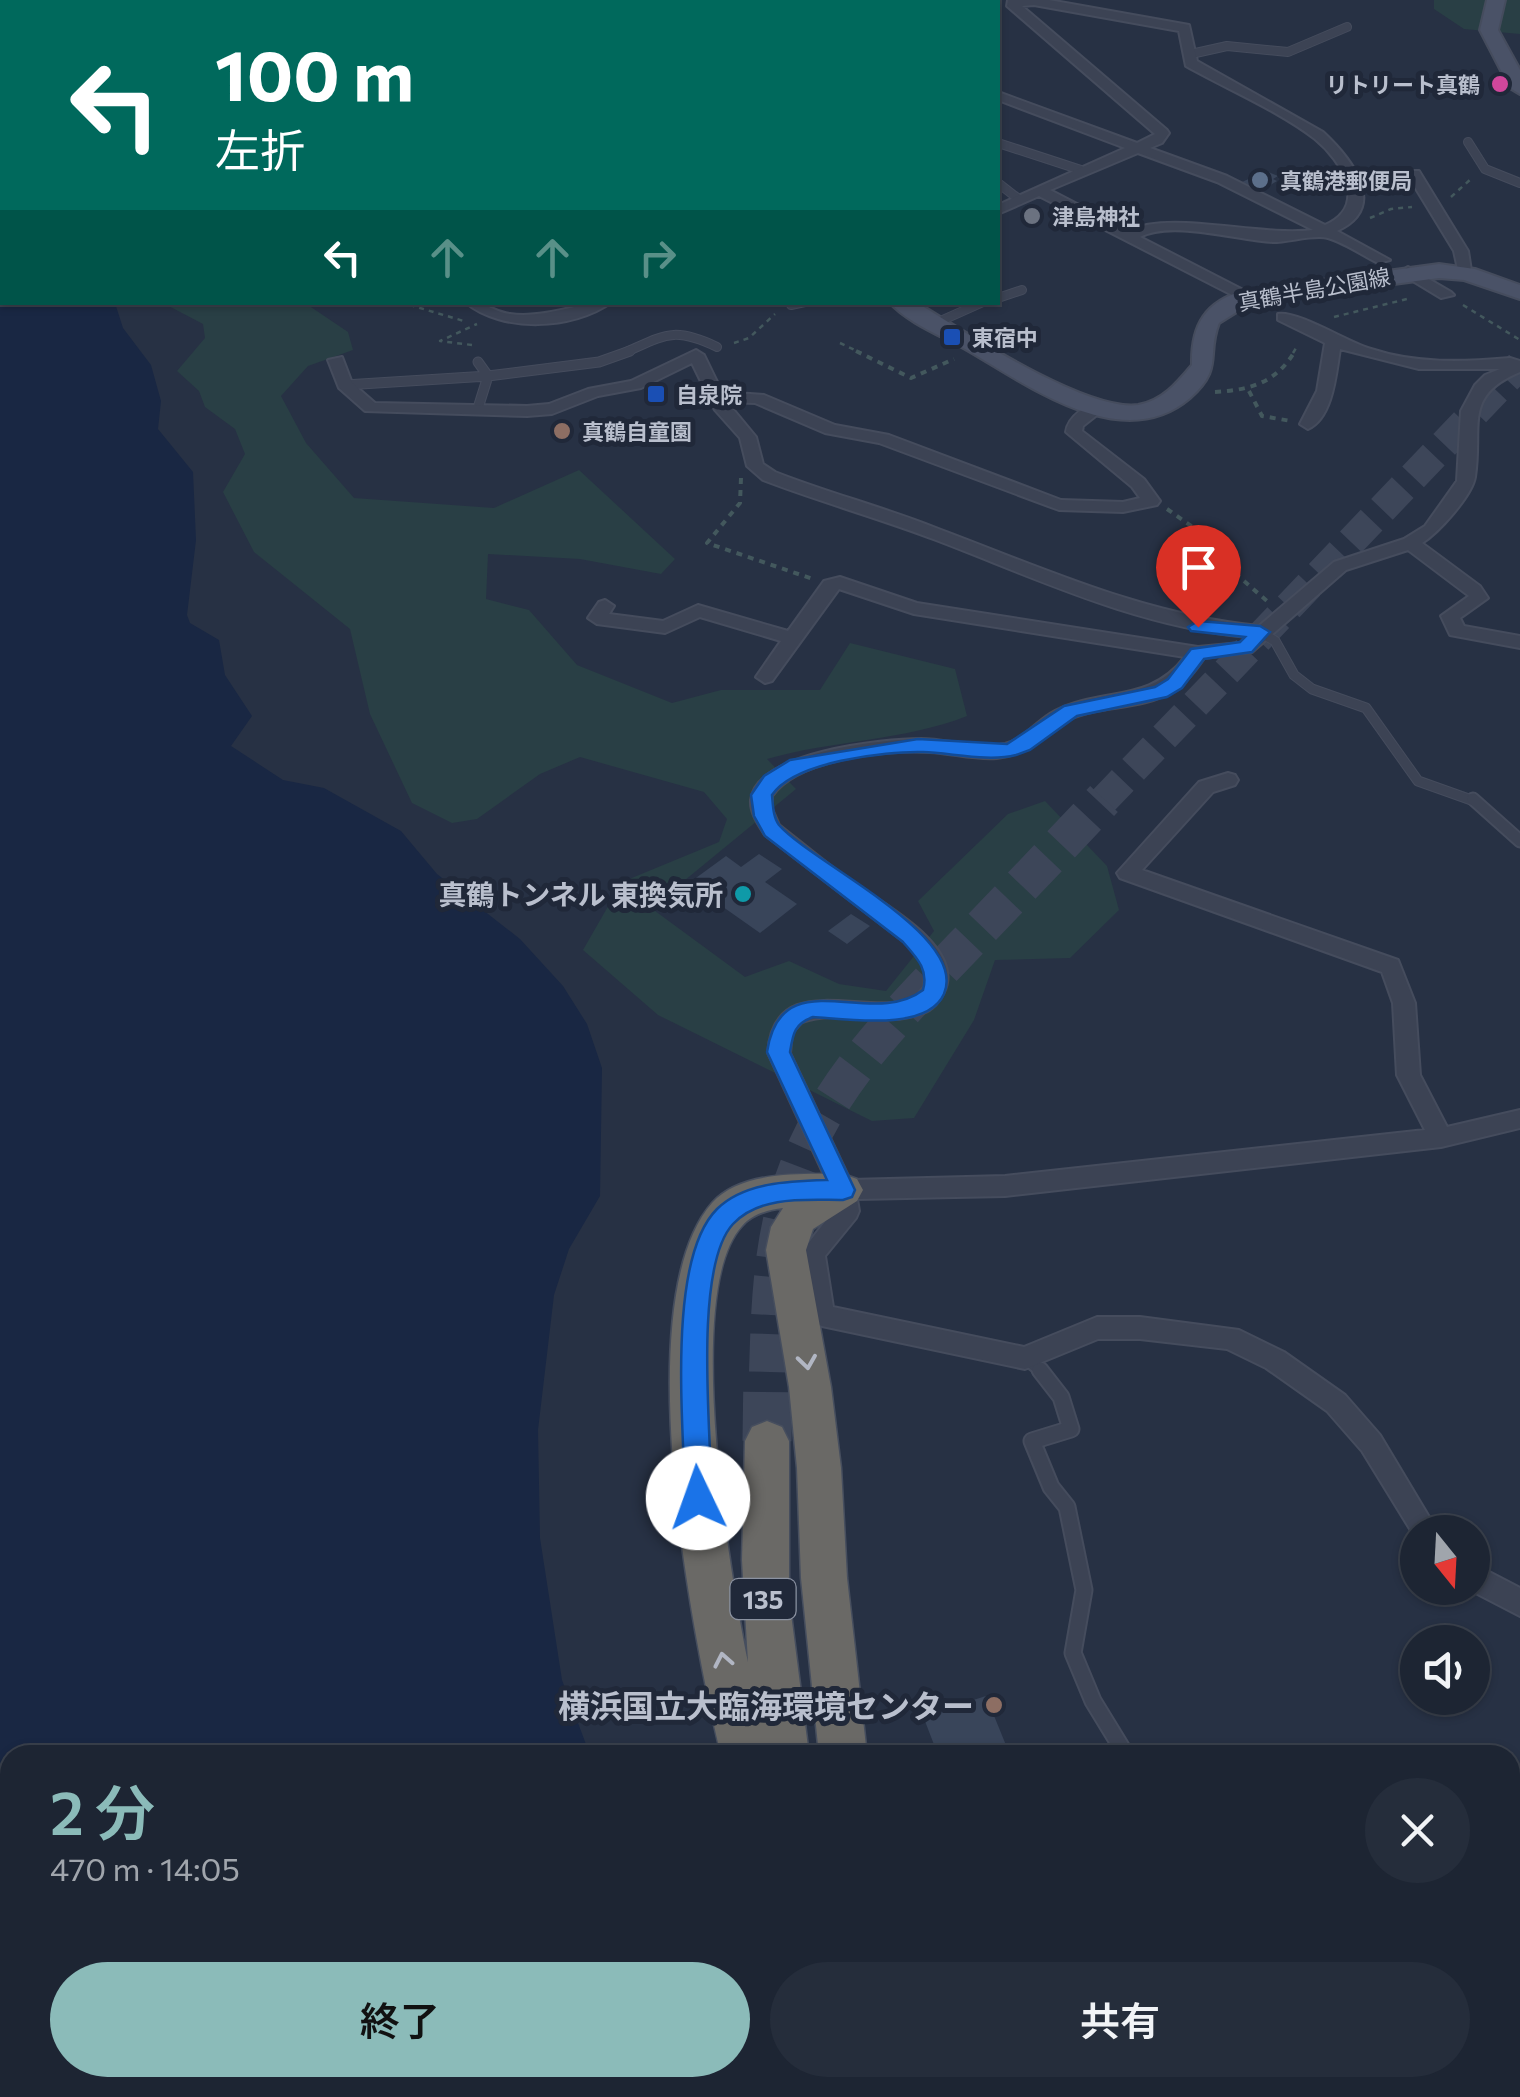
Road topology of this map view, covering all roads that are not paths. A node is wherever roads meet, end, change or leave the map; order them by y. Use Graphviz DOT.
graph roads {
  1 [pos="1496,0"];
  2 [pos="1347,27"];
  3 [pos="1191,54"];
  4 [pos="1520,88"];
  5 [pos="1000,97"];
  6 [pos="1468,142"];
  7 [pos="1000,144"];
  8 [pos="1138,147"];
  9 [pos="1080,170"];
  10 [pos="1414,174"];
  11 [pos="1520,182"];
  12 [pos="1000,185"];
  13 [pos="1040,191"];
  14 [pos="1020,200"];
  15 [pos="1000,209"];
  16 [pos="1331,231"];
  17 [pos="1129,237"];
  18 [pos="1383,260"];
  19 [pos="1408,272"];
  20 [pos="1468,274"];
  21 [pos="1022,290"];
  22 [pos="1442,292"];
  23 [pos="1520,292"];
  24 [pos="1000,297"];
  25 [pos="1246,297"];
  26 [pos="478,305"];
  27 [pos="597,305"];
  28 [pos="905,305"];
  29 [pos="977,305"];
  30 [pos="936,324"];
  31 [pos="1296,324"];
  32 [pos="1333,342"];
  33 [pos="717,346"];
  34 [pos="336,360"];
  35 [pos="478,362"];
  36 [pos="1520,364"];
  37 [pos="488,376"];
  38 [pos="345,385"];
  39 [pos="718,397"];
  40 [pos="478,408"];
  41 [pos="1096,408"];
  42 [pos="1308,424"];
  43 [pos="1410,544"];
  44 [pos="605,606"];
  45 [pos="1262,631"];
  46 [pos="792,638"];
  47 [pos="1520,642"];
  48 [pos="1198,653"];
  49 [pos="765,677"];
  50 [pos="1228,780"];
  51 [pos="1520,841"];
  52 [pos="1520,1119"];
  53 [pos="1441,1138"];
  54 [pos="843,1190"];
  55 [pos="1025,1358"];
  56 [pos="767,1440"];
  57 [pos="1414,1515"];
  58 [pos="1490,1586"];
  59 [pos="1520,1602"];
  60 [pos="743,1745"];
  61 [pos="783,1745"];
  62 [pos="842,1745"];
  63 [pos="1120,1745"];
  1 -- 4 [label="main road"];
  2 -- 3 [label="lane"];
  3 -- 8 [label="street"];
  3 -- 16 [label="street"];
  5 -- 8 [label="street"];
  6 -- 11 [label="lane"];
  7 -- 9 [label="lane"];
  8 -- 9 [label="street"];
  8 -- 16 [label="street"];
  9 -- 13 [label="street"];
  10 -- 20 [label="street"];
  12 -- 14 [label="lane"];
  13 -- 14 [label="street"];
  13 -- 17 [label="street"];
  14 -- 15 [label="street"];
  16 -- 17 [label="street"];
  16 -- 18 [label="street"];
  17 -- 25 [label="street"];
  19 -- 20 [label="main road, 真鶴半島公園線"];
  19 -- 22 [label="street"];
  19 -- 25 [label="main road, 真鶴半島公園線"];
  20 -- 23 [label="main road, 真鶴半島公園線"];
  21 -- 24 [label="lane"];
  25 -- 41 [label="main road, 真鶴半島公園線"];
  26 -- 27 [label="street"];
  28 -- 30 [label="main road"];
  29 -- 30 [label="lane"];
  30 -- 41 [label="main road"];
  31 -- 32 [label="street"];
  32 -- 36 [label="street"];
  32 -- 42 [label="street"];
  33 -- 37 [label="lane"];
  34 -- 38 [label="street"];
  35 -- 37 [label="lane"];
  36 -- 43 [label="street"];
  37 -- 38 [label="lane"];
  37 -- 40 [label="lane"];
  38 -- 40 [label="street"];
  39 -- 40 [label="street"];
  39 -- 41 [label="street"];
  39 -- 45 [label="street"];
  43 -- 45 [label="street"];
  43 -- 47 [label="street"];
  44 -- 46 [label="street"];
  45 -- 48 [label="street"];
  45 -- 51 [label="lane"];
  46 -- 48 [label="street"];
  46 -- 49 [label="street"];
  48 -- 54 [label="street"];
  50 -- 53 [label="street"];
  52 -- 53 [label="street"];
  53 -- 54 [label="street"];
  54 -- 55 [label="street"];
  60 -- 54 [label="highway, one-way"];
  54 -- 62 [label="highway, one-way"];
  55 -- 57 [label="street"];
  55 -- 63 [label="lane"];
  56 -- 61 [label="highway, 135"];
  58 -- 59 [label="street"];
}
